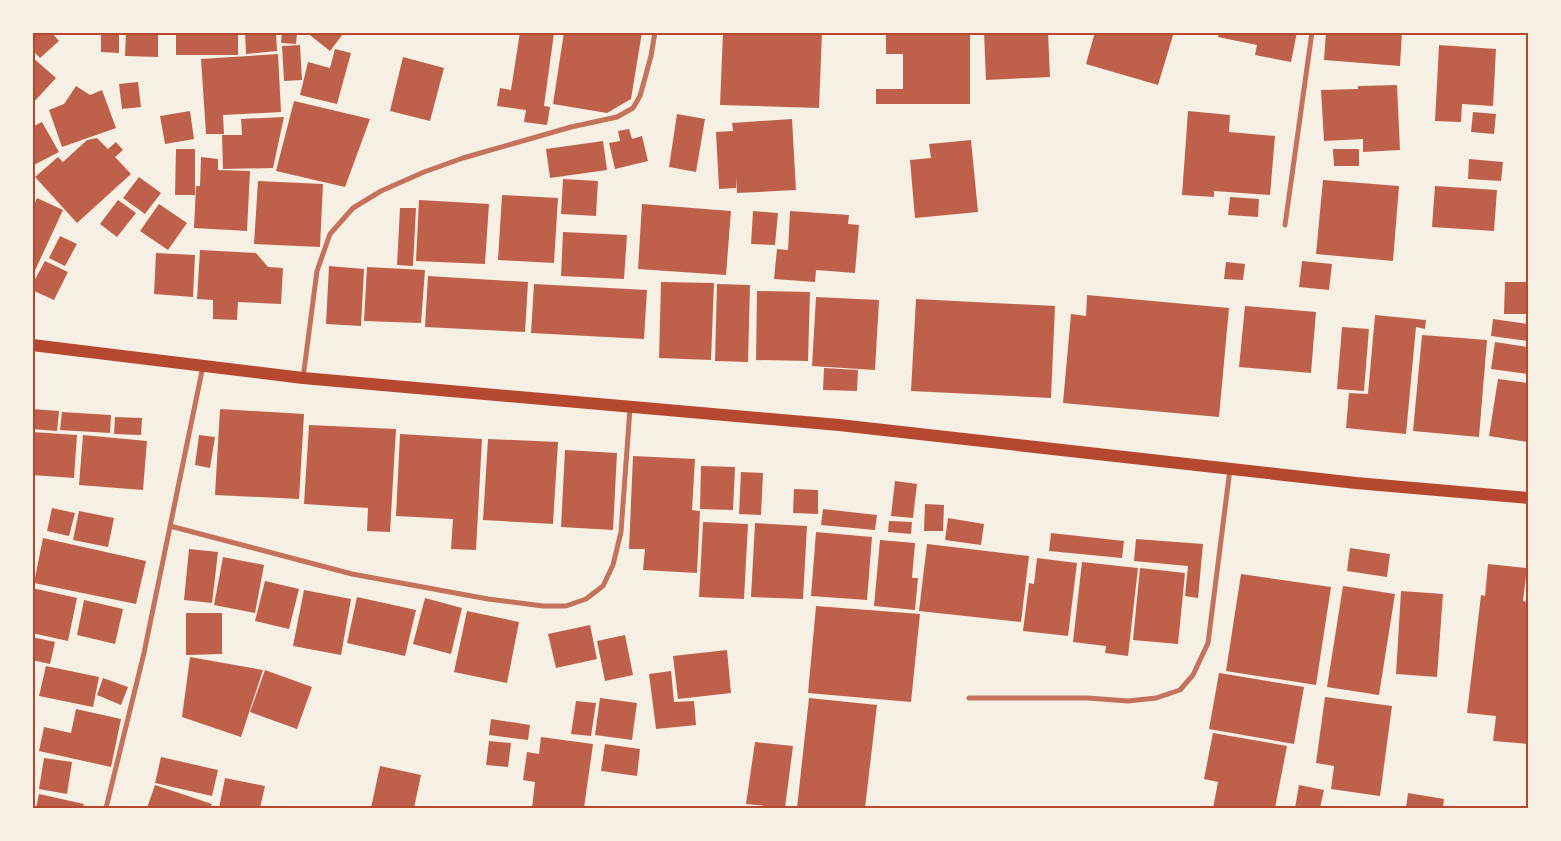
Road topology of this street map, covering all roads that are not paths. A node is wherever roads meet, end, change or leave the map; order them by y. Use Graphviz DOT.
graph roads {
  1 [pos="655,32"];
  2 [pos="1312,32"];
  3 [pos="1285,225"];
  4 [pos="32,345"];
  5 [pos="203,366"];
  6 [pos="303,378"];
  7 [pos="630,408"];
  8 [pos="1230,468"];
  9 [pos="1528,498"];
  10 [pos="170,526"];
  11 [pos="969,698"];
  12 [pos="106,808"];
  1 -- 6 [label="street"];
  2 -- 3 [label="street"];
  4 -- 5 [label="main road"];
  5 -- 6 [label="main road"];
  5 -- 10 [label="street"];
  6 -- 7 [label="main road"];
  7 -- 8 [label="main road"];
  7 -- 10 [label="street"];
  8 -- 9 [label="main road"];
  8 -- 11 [label="street"];
  10 -- 12 [label="street"];
}
